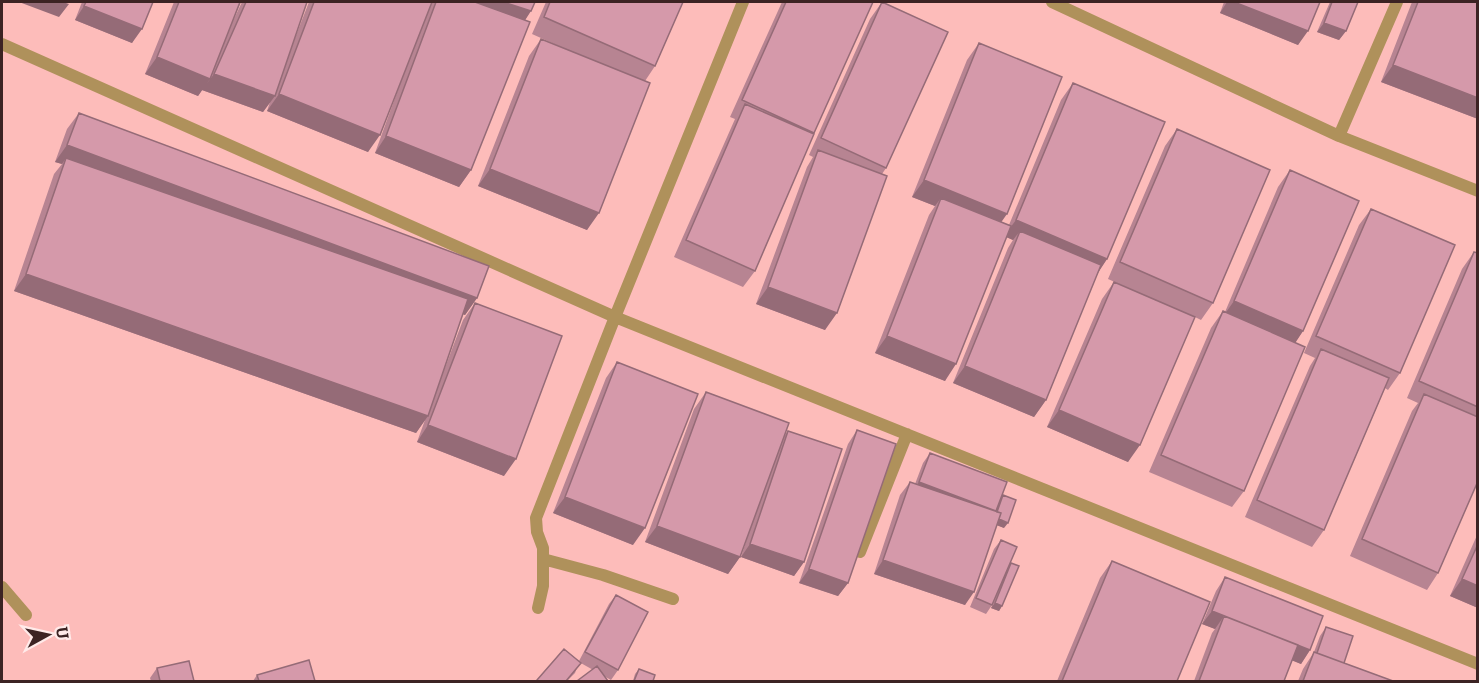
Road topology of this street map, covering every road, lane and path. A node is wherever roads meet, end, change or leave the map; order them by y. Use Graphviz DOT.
graph roads {
  1 [pos="742,2"];
  2 [pos="1052,2"];
  3 [pos="1397,2"];
  4 [pos="2,44"];
  5 [pos="1339,136"];
  6 [pos="1478,191"];
  7 [pos="615,317"];
  8 [pos="907,434"];
  9 [pos="860,552"];
  10 [pos="543,559"];
  11 [pos="2,587"];
  12 [pos="673,599"];
  13 [pos="538,608"];
  14 [pos="26,615"];
  15 [pos="1478,664"];
  1 -- 7 [label="lane"];
  2 -- 5 [label="lane"];
  3 -- 5 [label="lane"];
  4 -- 7 [label="lane"];
  5 -- 6 [label="lane"];
  7 -- 8 [label="lane"];
  7 -- 10 [label="lane"];
  8 -- 9 [label="lane"];
  8 -- 15 [label="lane"];
  10 -- 12 [label="lane"];
  10 -- 13 [label="lane"];
  11 -- 14 [label="lane"];
}
